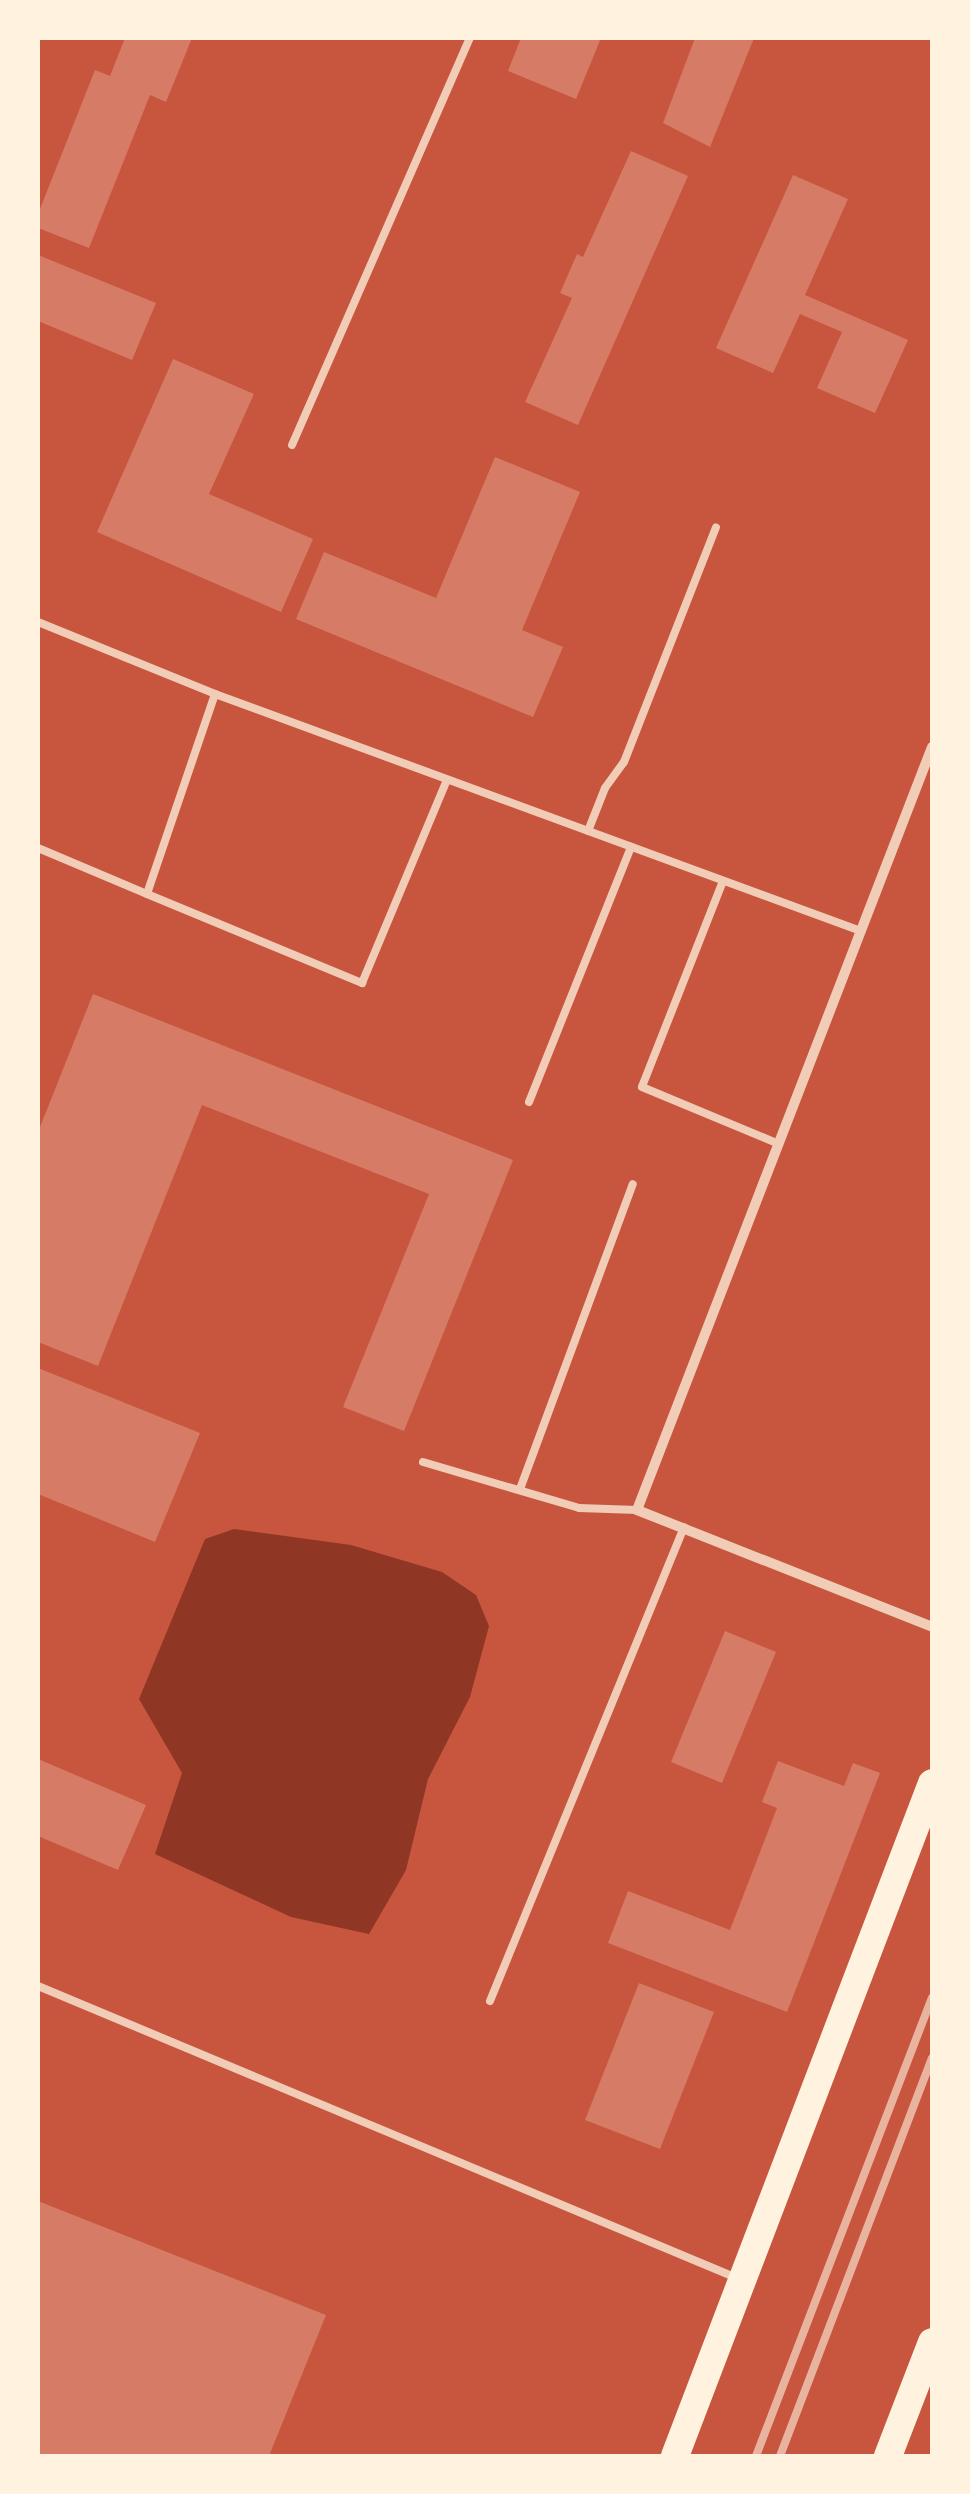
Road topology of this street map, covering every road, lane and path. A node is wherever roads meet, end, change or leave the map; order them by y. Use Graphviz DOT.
graph roads {
  1 [pos="470,38"];
  2 [pos="292,445"];
  3 [pos="716,527"];
  4 [pos="38,622"];
  5 [pos="214,694"];
  6 [pos="932,747"];
  7 [pos="447,780"];
  8 [pos="588,831"];
  9 [pos="632,847"];
  10 [pos="38,848"];
  11 [pos="724,881"];
  12 [pos="147,894"];
  13 [pos="862,931"];
  14 [pos="529,1102"];
  15 [pos="779,1144"];
  16 [pos="634,1184"];
  17 [pos="423,1462"];
  18 [pos="520,1489"];
  19 [pos="637,1510"];
  20 [pos="684,1527"];
  21 [pos="932,1627"];
  22 [pos="932,1783"];
  23 [pos="38,1986"];
  24 [pos="490,2001"];
  25 [pos="743,2281"];
  26 [pos="932,2342"];
  27 [pos="675,2456"];
  28 [pos="888,2456"];
  1 -- 2 [label="lane"];
  3 -- 8 [label="lane"];
  4 -- 5 [label="lane"];
  5 -- 7 [label="lane"];
  5 -- 12 [label="lane"];
  6 -- 13 [label="street"];
  7 -- 8 [label="lane"];
  7 -- 12 [label="lane"];
  8 -- 9 [label="lane"];
  9 -- 11 [label="lane"];
  9 -- 14 [label="lane"];
  10 -- 12 [label="lane"];
  11 -- 13 [label="lane"];
  11 -- 15 [label="lane"];
  13 -- 15 [label="street"];
  15 -- 19 [label="street"];
  16 -- 18 [label="lane"];
  17 -- 18 [label="lane"];
  18 -- 19 [label="lane"];
  19 -- 20 [label="street"];
  20 -- 21 [label="street"];
  20 -- 24 [label="lane"];
  22 -- 25 [label="highway"];
  23 -- 25 [label="lane"];
  25 -- 27 [label="highway"];
  26 -- 28 [label="highway"];
}
